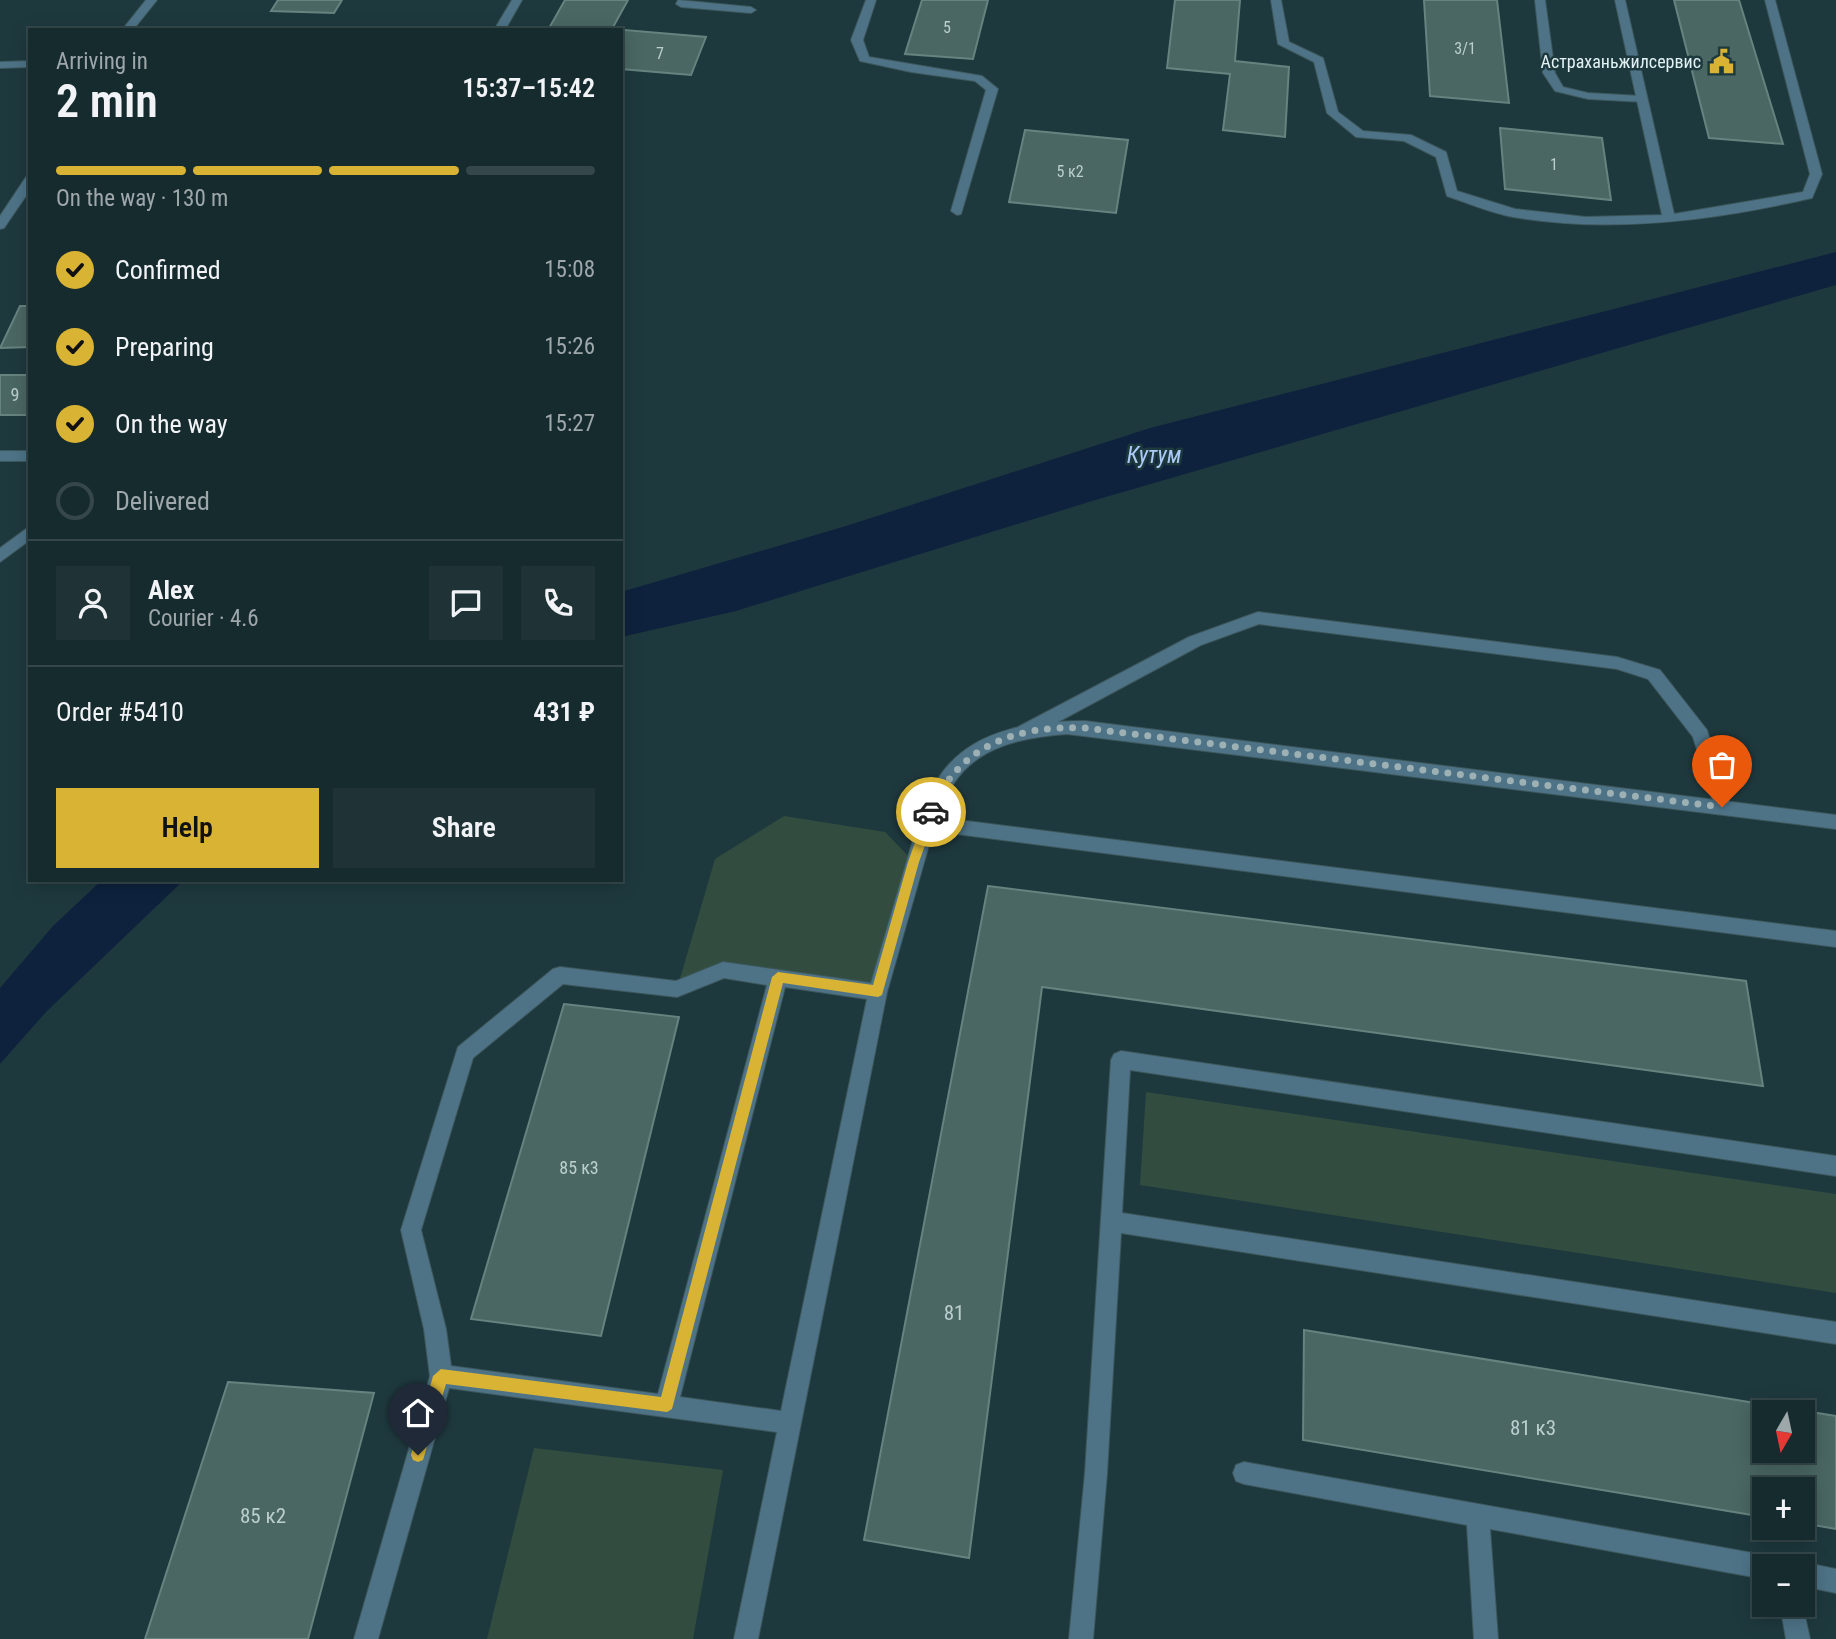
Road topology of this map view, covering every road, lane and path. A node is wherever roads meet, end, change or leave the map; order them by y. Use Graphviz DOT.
graph roads {
  1 [pos="152,0"];
  2 [pos="517,0"];
  3 [pos="684,0"];
  4 [pos="871,0"];
  5 [pos="1276,0"];
  6 [pos="1540,0"];
  7 [pos="1620,0"];
  8 [pos="1770,0"];
  9 [pos="751,10"];
  10 [pos="129,28"];
  11 [pos="500,28"];
  12 [pos="28,64"];
  13 [pos="0,65"];
  14 [pos="1641,100"];
  15 [pos="28,183"];
  16 [pos="957,211"];
  17 [pos="1669,219"];
  18 [pos="2,220"];
  19 [pos="0,456"];
  20 [pos="28,456"];
  21 [pos="28,533"];
  22 [pos="0,556"];
  23 [pos="1024,732"];
  24 [pos="1722,807"];
  25 [pos="1836,822"];
  26 [pos="927,823"];
  27 [pos="1836,939"];
  28 [pos="778,977"];
  29 [pos="878,992"];
  30 [pos="1836,1166"];
  31 [pos="1110,1221"];
  32 [pos="1836,1333"];
  33 [pos="441,1376"];
  34 [pos="667,1404"];
  35 [pos="790,1423"];
  36 [pos="1244,1473"];
  37 [pos="1478,1516"];
  38 [pos="1752,1565"];
  39 [pos="1815,1576"];
  40 [pos="1836,1580"];
  41 [pos="1794,1617"];
  42 [pos="366,1639"];
  43 [pos="746,1639"];
  44 [pos="1081,1639"];
  45 [pos="1486,1639"];
  46 [pos="1798,1639"];
  1 -- 10 [label="street"];
  2 -- 11 [label="street"];
  3 -- 9 [label="street"];
  4 -- 16 [label="street"];
  5 -- 17 [label="street"];
  6 -- 14 [label="street"];
  7 -- 14 [label="street"];
  8 -- 17 [label="street"];
  12 -- 13 [label="street"];
  14 -- 17 [label="street"];
  15 -- 18 [label="street"];
  19 -- 20 [label="street"];
  21 -- 22 [label="street"];
  23 -- 24 [label="street"];
  23 -- 24 [label="street"];
  23 -- 26 [label="street"];
  24 -- 25 [label="street"];
  26 -- 27 [label="street"];
  26 -- 29 [label="street"];
  28 -- 29 [label="street"];
  28 -- 33 [label="street"];
  28 -- 34 [label="street"];
  29 -- 35 [label="street"];
  30 -- 31 [label="street"];
  31 -- 32 [label="street"];
  31 -- 44 [label="street"];
  33 -- 34 [label="street"];
  33 -- 42 [label="street"];
  34 -- 35 [label="street"];
  35 -- 43 [label="street"];
  36 -- 37 [label="street"];
  37 -- 38 [label="street"];
  37 -- 45 [label="street"];
  39 -- 40 [label="street"];
  41 -- 46 [label="street"];
}
